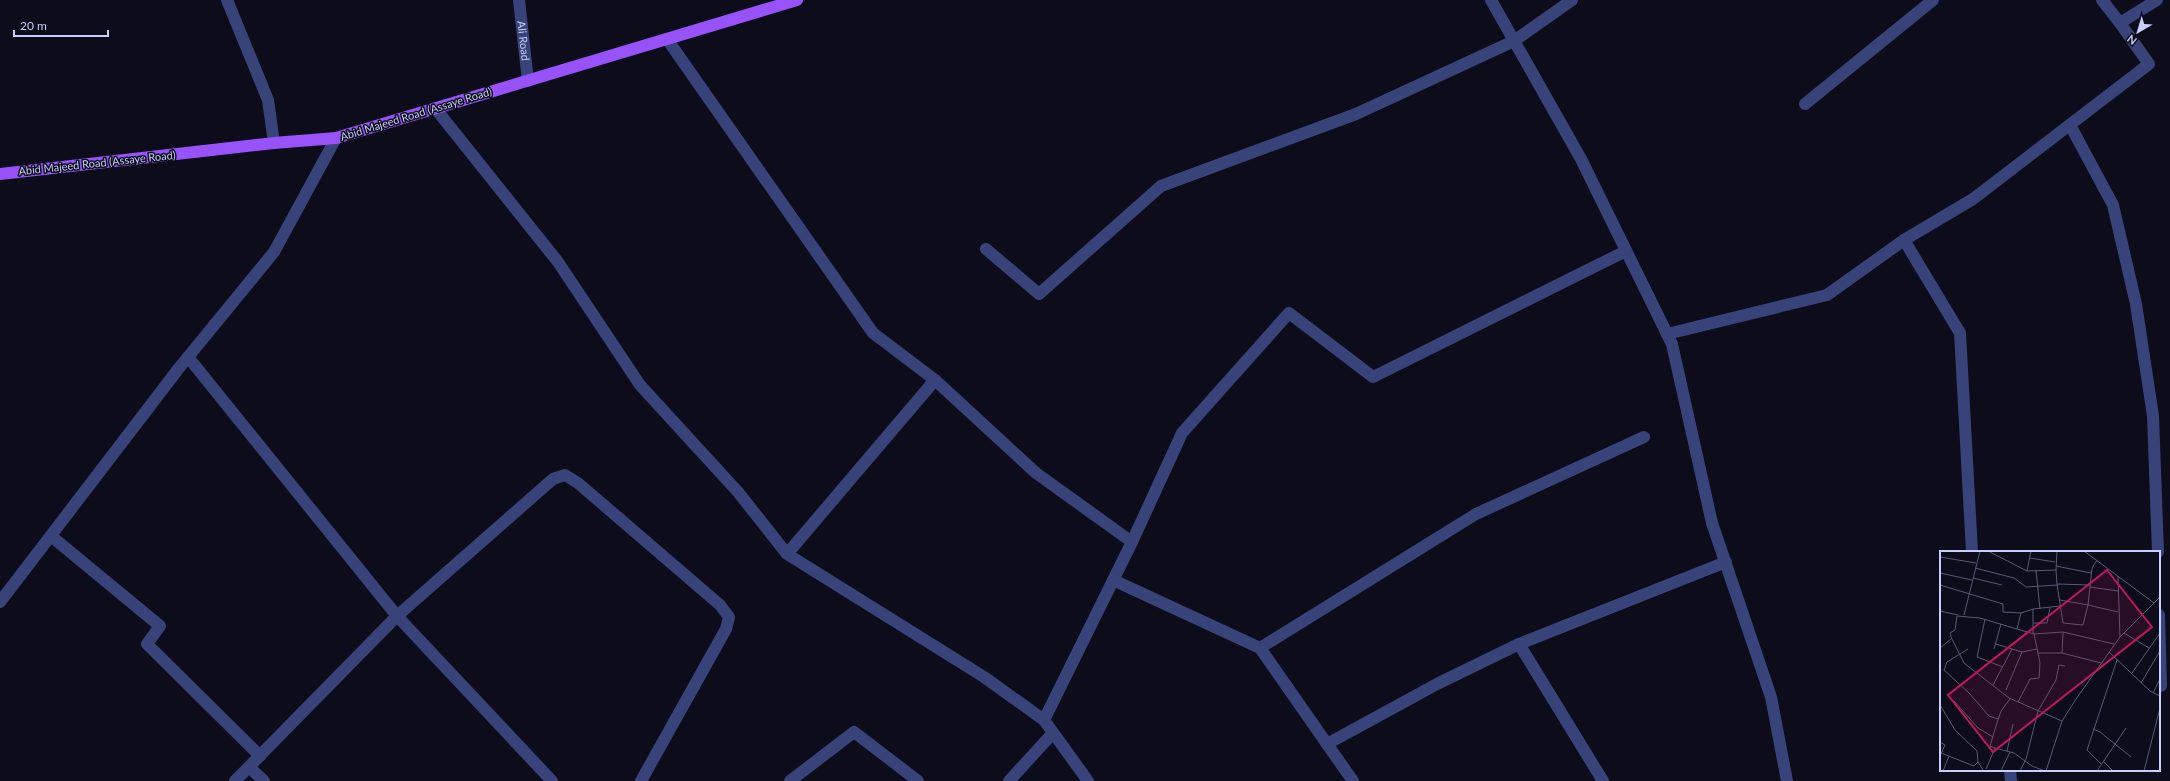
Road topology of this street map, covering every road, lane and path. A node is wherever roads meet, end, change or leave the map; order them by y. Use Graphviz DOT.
graph roads {
  1 [pos="227,0"];
  2 [pos="519,0"];
  3 [pos="797,0"];
  4 [pos="1491,0"];
  5 [pos="1572,0"];
  6 [pos="1933,0"];
  7 [pos="2102,0"];
  8 [pos="2157,0"];
  9 [pos="2120,24"];
  10 [pos="667,38"];
  11 [pos="1514,41"];
  12 [pos="528,80"];
  13 [pos="1805,104"];
  14 [pos="435,108"];
  15 [pos="2070,125"];
  16 [pos="336,138"];
  17 [pos="274,143"];
  18 [pos="0,174"];
  19 [pos="1904,240"];
  20 [pos="986,249"];
  21 [pos="1626,251"];
  22 [pos="1667,334"];
  23 [pos="188,357"];
  24 [pos="935,380"];
  25 [pos="1644,437"];
  26 [pos="51,536"];
  27 [pos="1132,542"];
  28 [pos="1972,551"];
  29 [pos="2158,551"];
  30 [pos="787,554"];
  31 [pos="1726,562"];
  32 [pos="1113,580"];
  33 [pos="0,602"];
  34 [pos="397,616"];
  35 [pos="1519,644"];
  36 [pos="1260,648"];
  37 [pos="2160,650"];
  38 [pos="2161,686"];
  39 [pos="1044,720"];
  40 [pos="1053,733"];
  41 [pos="1327,744"];
  42 [pos="260,756"];
  43 [pos="249,767"];
  44 [pos="2010,771"];
  45 [pos="235,781"];
  46 [pos="264,781"];
  47 [pos="552,781"];
  48 [pos="640,781"];
  49 [pos="790,781"];
  50 [pos="918,781"];
  51 [pos="1009,781"];
  52 [pos="1088,781"];
  53 [pos="1353,781"];
  54 [pos="1602,781"];
  55 [pos="1787,781"];
  56 [pos="2011,781"];
  1 -- 17 [label="street"];
  2 -- 12 [label="street, Ali Road"];
  3 -- 10 [label="main road, Abid Majeed Road (Assaye Road)"];
  4 -- 11 [label="street"];
  5 -- 11 [label="street"];
  6 -- 13 [label="street"];
  7 -- 9 [label="street"];
  8 -- 9 [label="street"];
  9 -- 15 [label="street"];
  10 -- 12 [label="main road, Abid Majeed Road (Assaye Road)"];
  10 -- 24 [label="street"];
  11 -- 20 [label="street"];
  11 -- 21 [label="street"];
  12 -- 14 [label="main road, Abid Majeed Road (Assaye Road)"];
  14 -- 16 [label="main road, Abid Majeed Road (Assaye Road)"];
  14 -- 30 [label="street"];
  15 -- 19 [label="street"];
  15 -- 29 [label="street"];
  16 -- 17 [label="main road, Abid Majeed Road (Assaye Road)"];
  16 -- 23 [label="street"];
  17 -- 18 [label="main road, Abid Majeed Road (Assaye Road)"];
  19 -- 22 [label="street"];
  19 -- 28 [label="street"];
  21 -- 22 [label="street"];
  21 -- 27 [label="street"];
  22 -- 31 [label="street"];
  23 -- 26 [label="street"];
  23 -- 34 [label="street"];
  24 -- 27 [label="street"];
  24 -- 30 [label="street"];
  25 -- 36 [label="street"];
  26 -- 33 [label="street"];
  26 -- 42 [label="street"];
  27 -- 32 [label="street"];
  30 -- 39 [label="street"];
  31 -- 35 [label="street"];
  31 -- 55 [label="street"];
  32 -- 36 [label="street"];
  32 -- 39 [label="street"];
  34 -- 42 [label="street"];
  34 -- 47 [label="street"];
  34 -- 48 [label="street"];
  35 -- 41 [label="street"];
  35 -- 54 [label="street"];
  36 -- 41 [label="street"];
  37 -- 38 [label="street"];
  39 -- 40 [label="street"];
  40 -- 51 [label="street"];
  40 -- 52 [label="street"];
  41 -- 53 [label="street"];
  42 -- 43 [label="street"];
  43 -- 45 [label="street"];
  43 -- 46 [label="street"];
  44 -- 56 [label="street"];
  49 -- 50 [label="street"];
}
